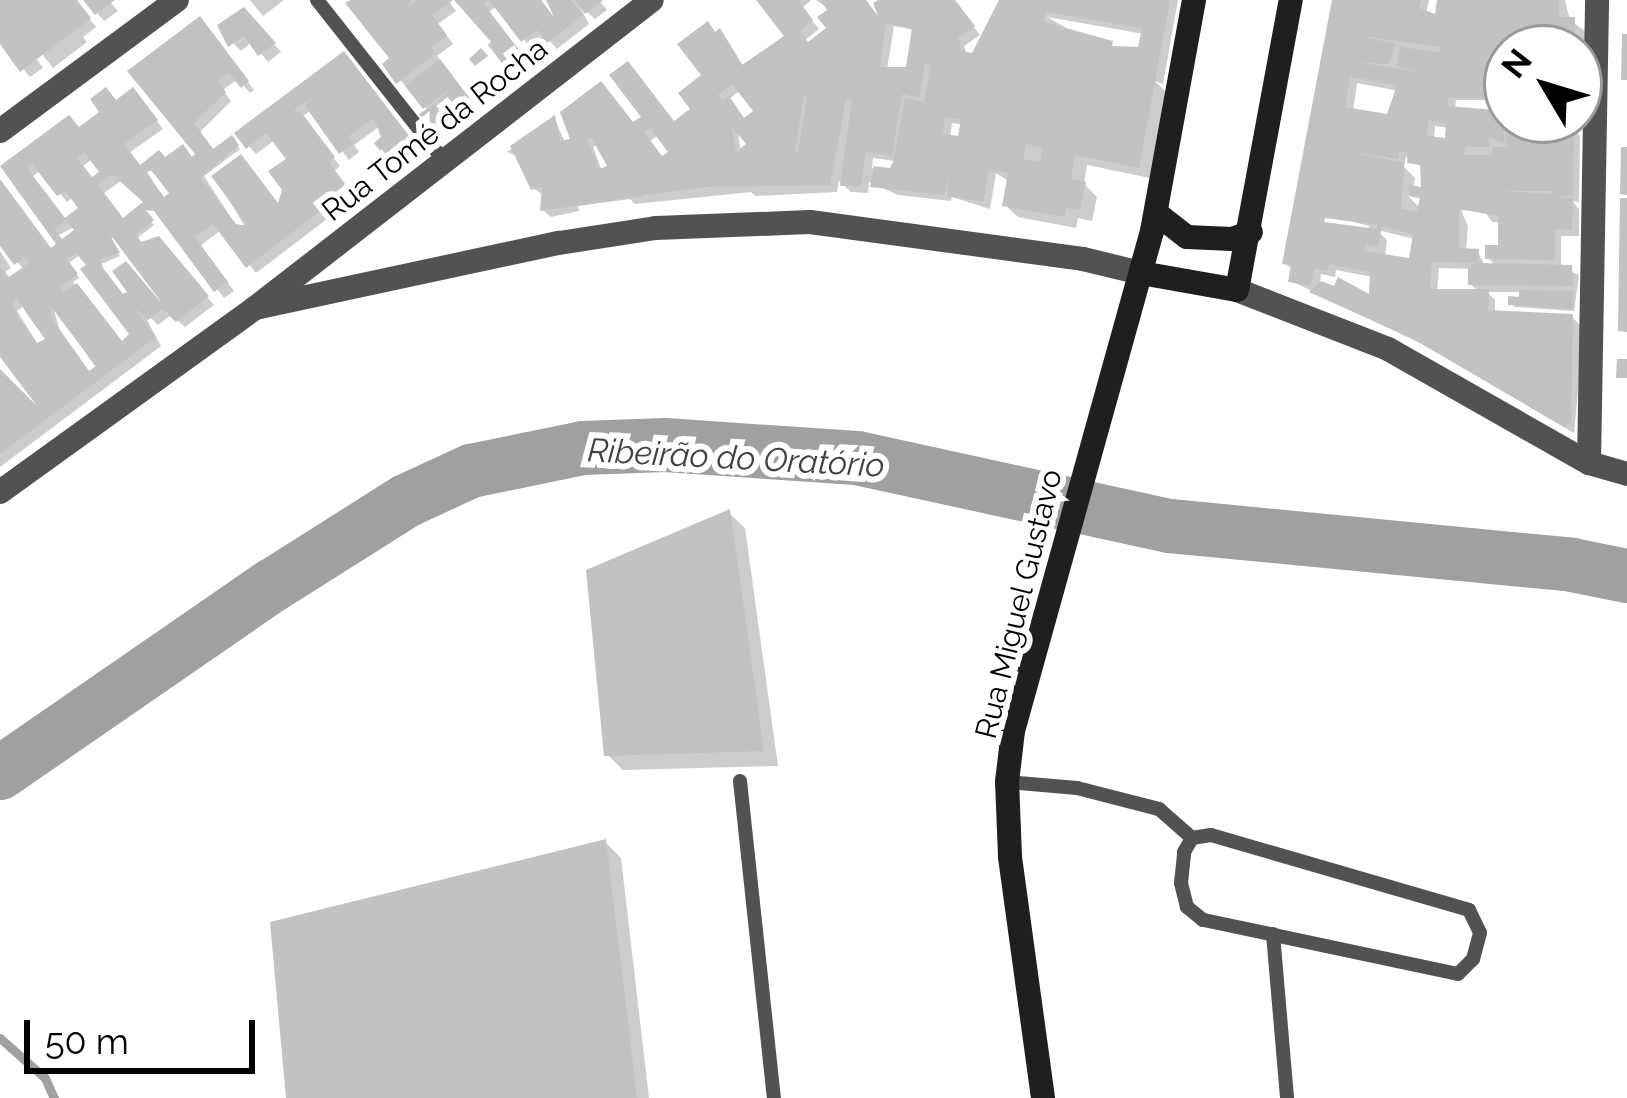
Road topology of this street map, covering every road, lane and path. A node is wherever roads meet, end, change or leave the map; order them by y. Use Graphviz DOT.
graph roads {
  1 [pos="177,0"];
  2 [pos="317,0"];
  3 [pos="652,0"];
  4 [pos="1194,0"];
  5 [pos="1291,0"];
  6 [pos="1597,0"];
  7 [pos="0,131"];
  8 [pos="445,162"];
  9 [pos="1156,213"];
  10 [pos="1251,232"];
  11 [pos="1141,273"];
  12 [pos="1237,290"];
  13 [pos="255,308"];
  14 [pos="1589,463"];
  15 [pos="1627,474"];
  16 [pos="0,491"];
  17 [pos="740,781"];
  18 [pos="1007,782"];
  19 [pos="1192,838"];
  20 [pos="1273,934"];
  21 [pos="774,1098"];
  22 [pos="1043,1098"];
  23 [pos="1287,1098"];
  1 -- 7 [label="street"];
  2 -- 8 [label="lane"];
  3 -- 8 [label="street, Rua Tomé da Rocha"];
  4 -- 9 [label="street, Rua Miguel Gustavo"];
  5 -- 10 [label="street"];
  6 -- 14 [label="street"];
  8 -- 13 [label="street, Rua Tomé da Rocha"];
  9 -- 10 [label="street"];
  9 -- 11 [label="street, Rua Miguel Gustavo"];
  10 -- 12 [label="street"];
  11 -- 12 [label="street"];
  11 -- 13 [label="street"];
  11 -- 18 [label="street, Rua Miguel Gustavo"];
  12 -- 14 [label="street"];
  13 -- 16 [label="street, Rua Tomé da Rocha"];
  14 -- 15 [label="street"];
  17 -- 21 [label="lane"];
  18 -- 19 [label="lane"];
  18 -- 22 [label="street, Rua Miguel Gustavo"];
  19 -- 20 [label="lane"];
  19 -- 20 [label="lane"];
  20 -- 23 [label="lane"];
}
